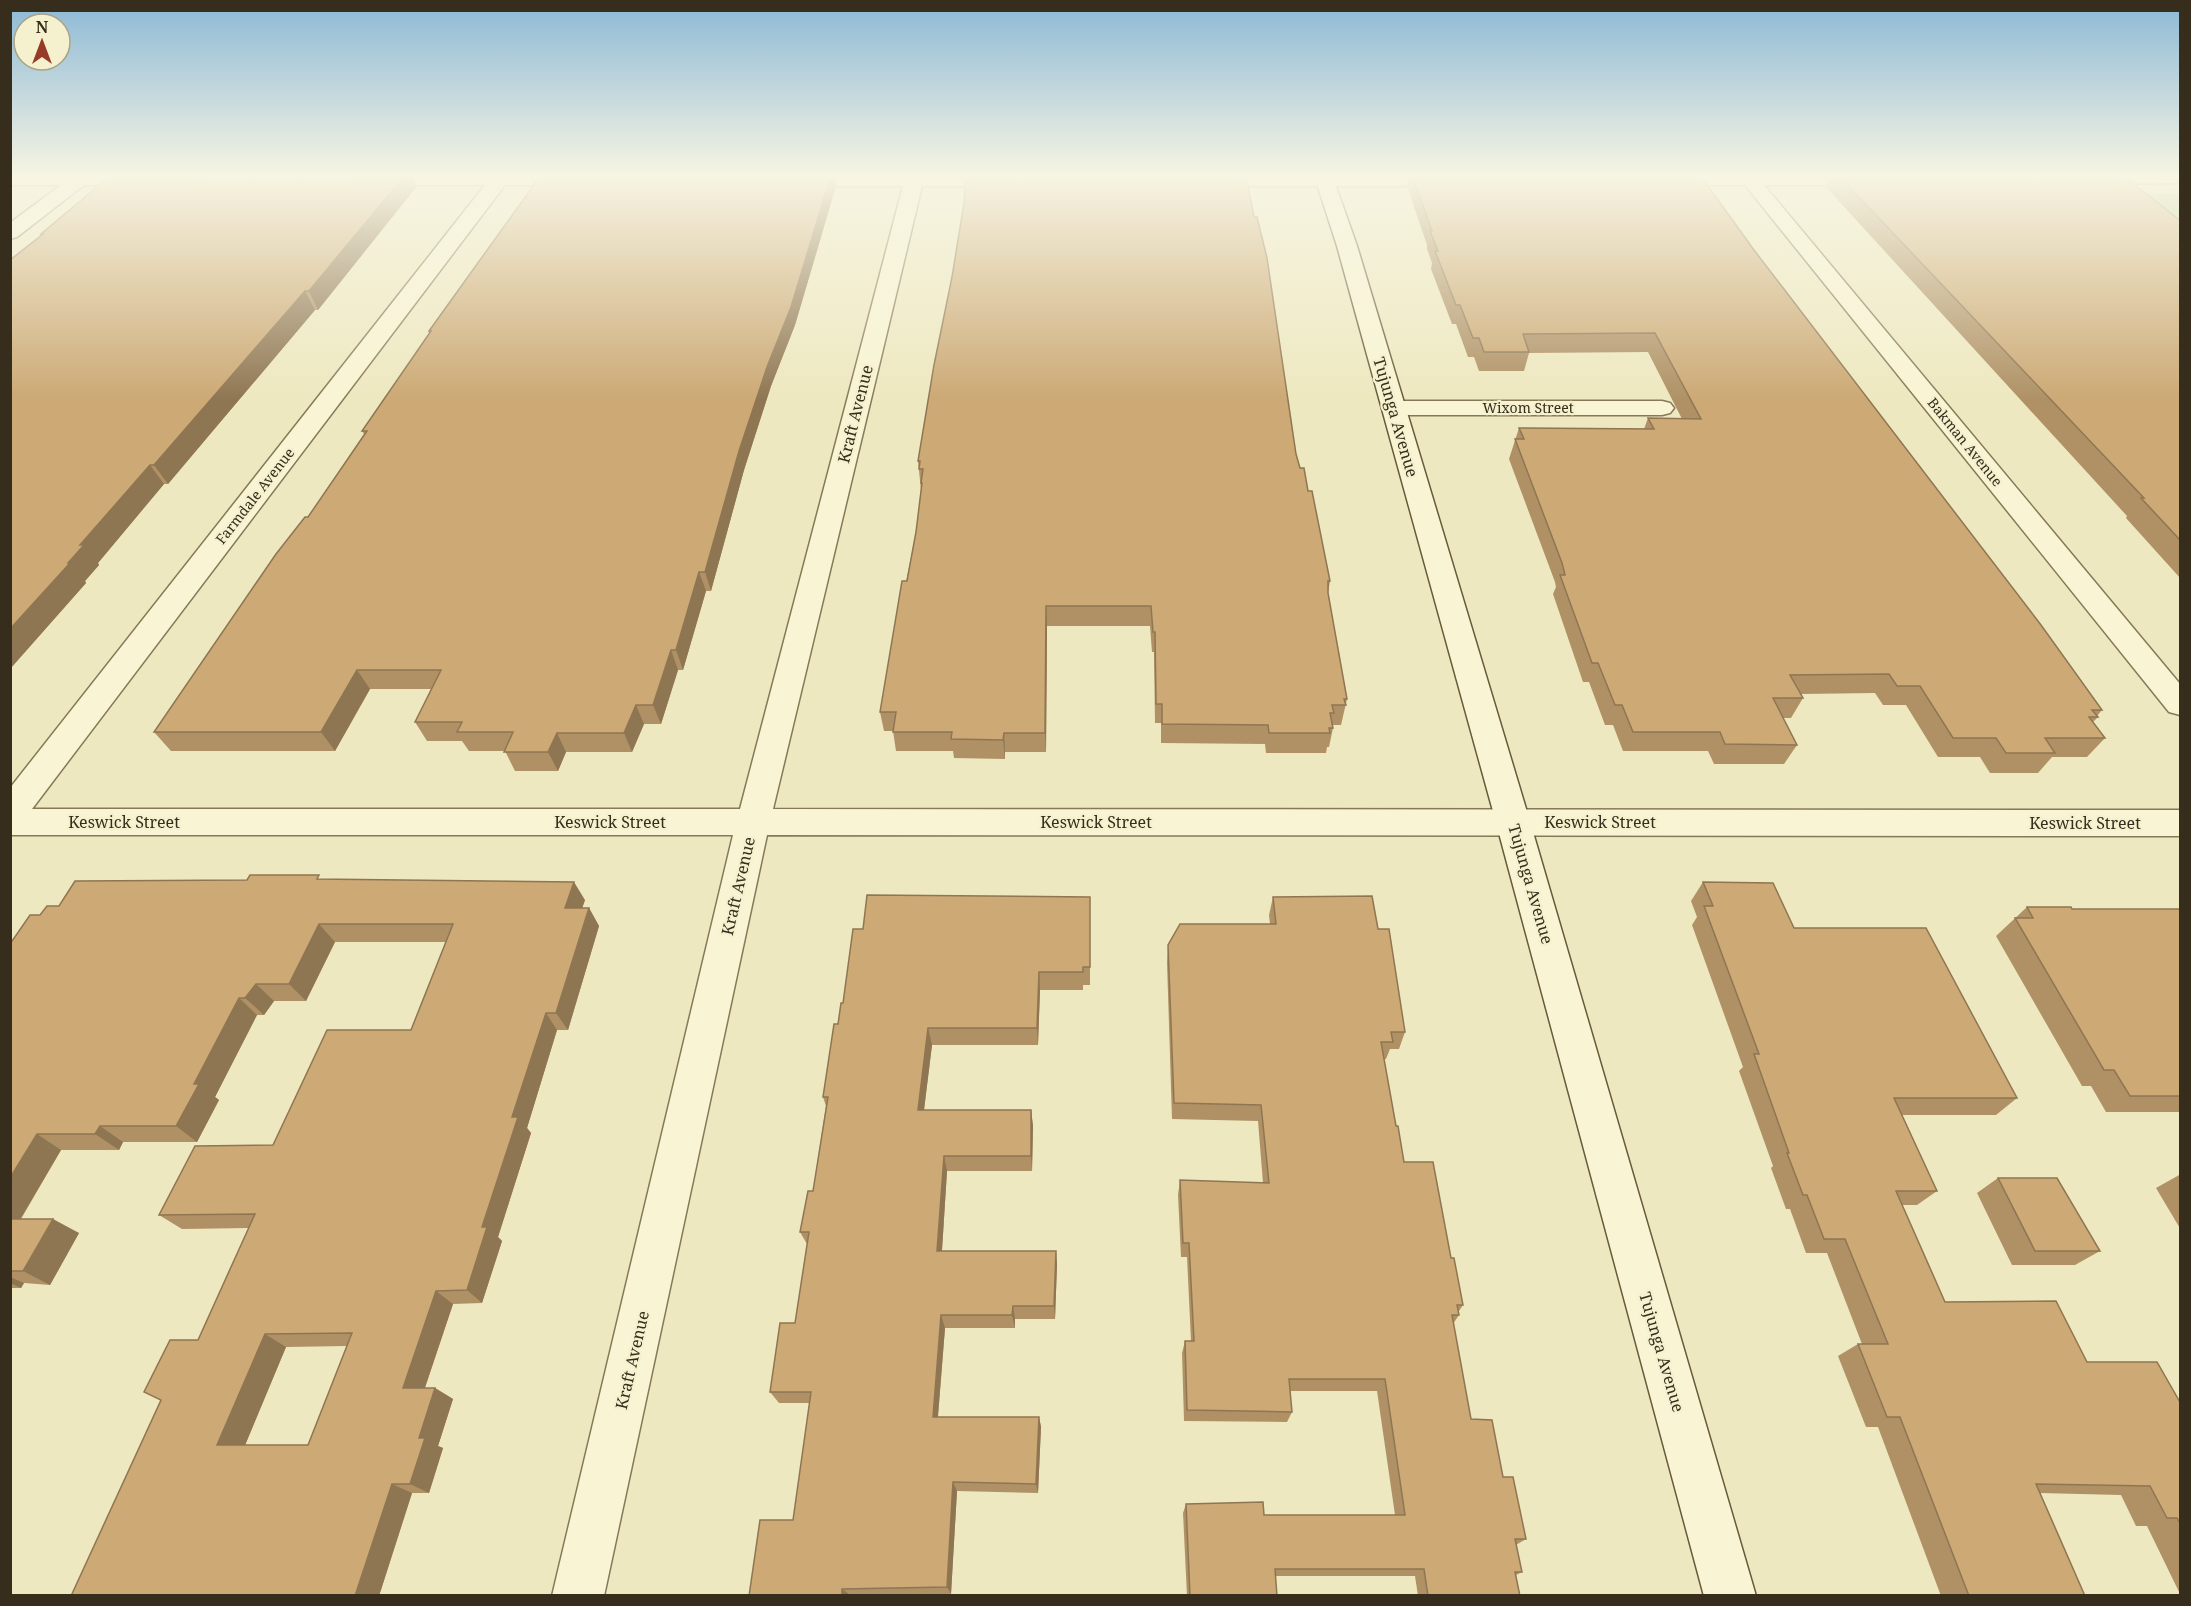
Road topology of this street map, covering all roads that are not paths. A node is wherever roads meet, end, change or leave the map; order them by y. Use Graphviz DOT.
graph roads {
  1 [pos="445,250"];
  2 [pos="896,250"];
  3 [pos="1348,250"];
  4 [pos="1808,250"];
  5 [pos="1394,408"];
  6 [pos="1662,408"];
  7 [pos="2181,704"];
  8 [pos="10,813"];
  9 [pos="10,822"];
  10 [pos="753,822"];
  11 [pos="1513,822"];
  12 [pos="2181,823"];
  13 [pos="578,1596"];
  14 [pos="1730,1596"];
  1 -- 8 [label="street, Farmdale Avenue"];
  2 -- 10 [label="street, Kraft Avenue"];
  3 -- 5 [label="street, Tujunga Avenue"];
  4 -- 7 [label="street, Bakman Avenue"];
  5 -- 6 [label="street, Wixom Street"];
  5 -- 11 [label="street, Tujunga Avenue"];
  9 -- 10 [label="street, Keswick Street"];
  10 -- 11 [label="street, Keswick Street"];
  10 -- 13 [label="street, Kraft Avenue"];
  11 -- 12 [label="street, Keswick Street"];
  11 -- 14 [label="street, Tujunga Avenue"];
}
